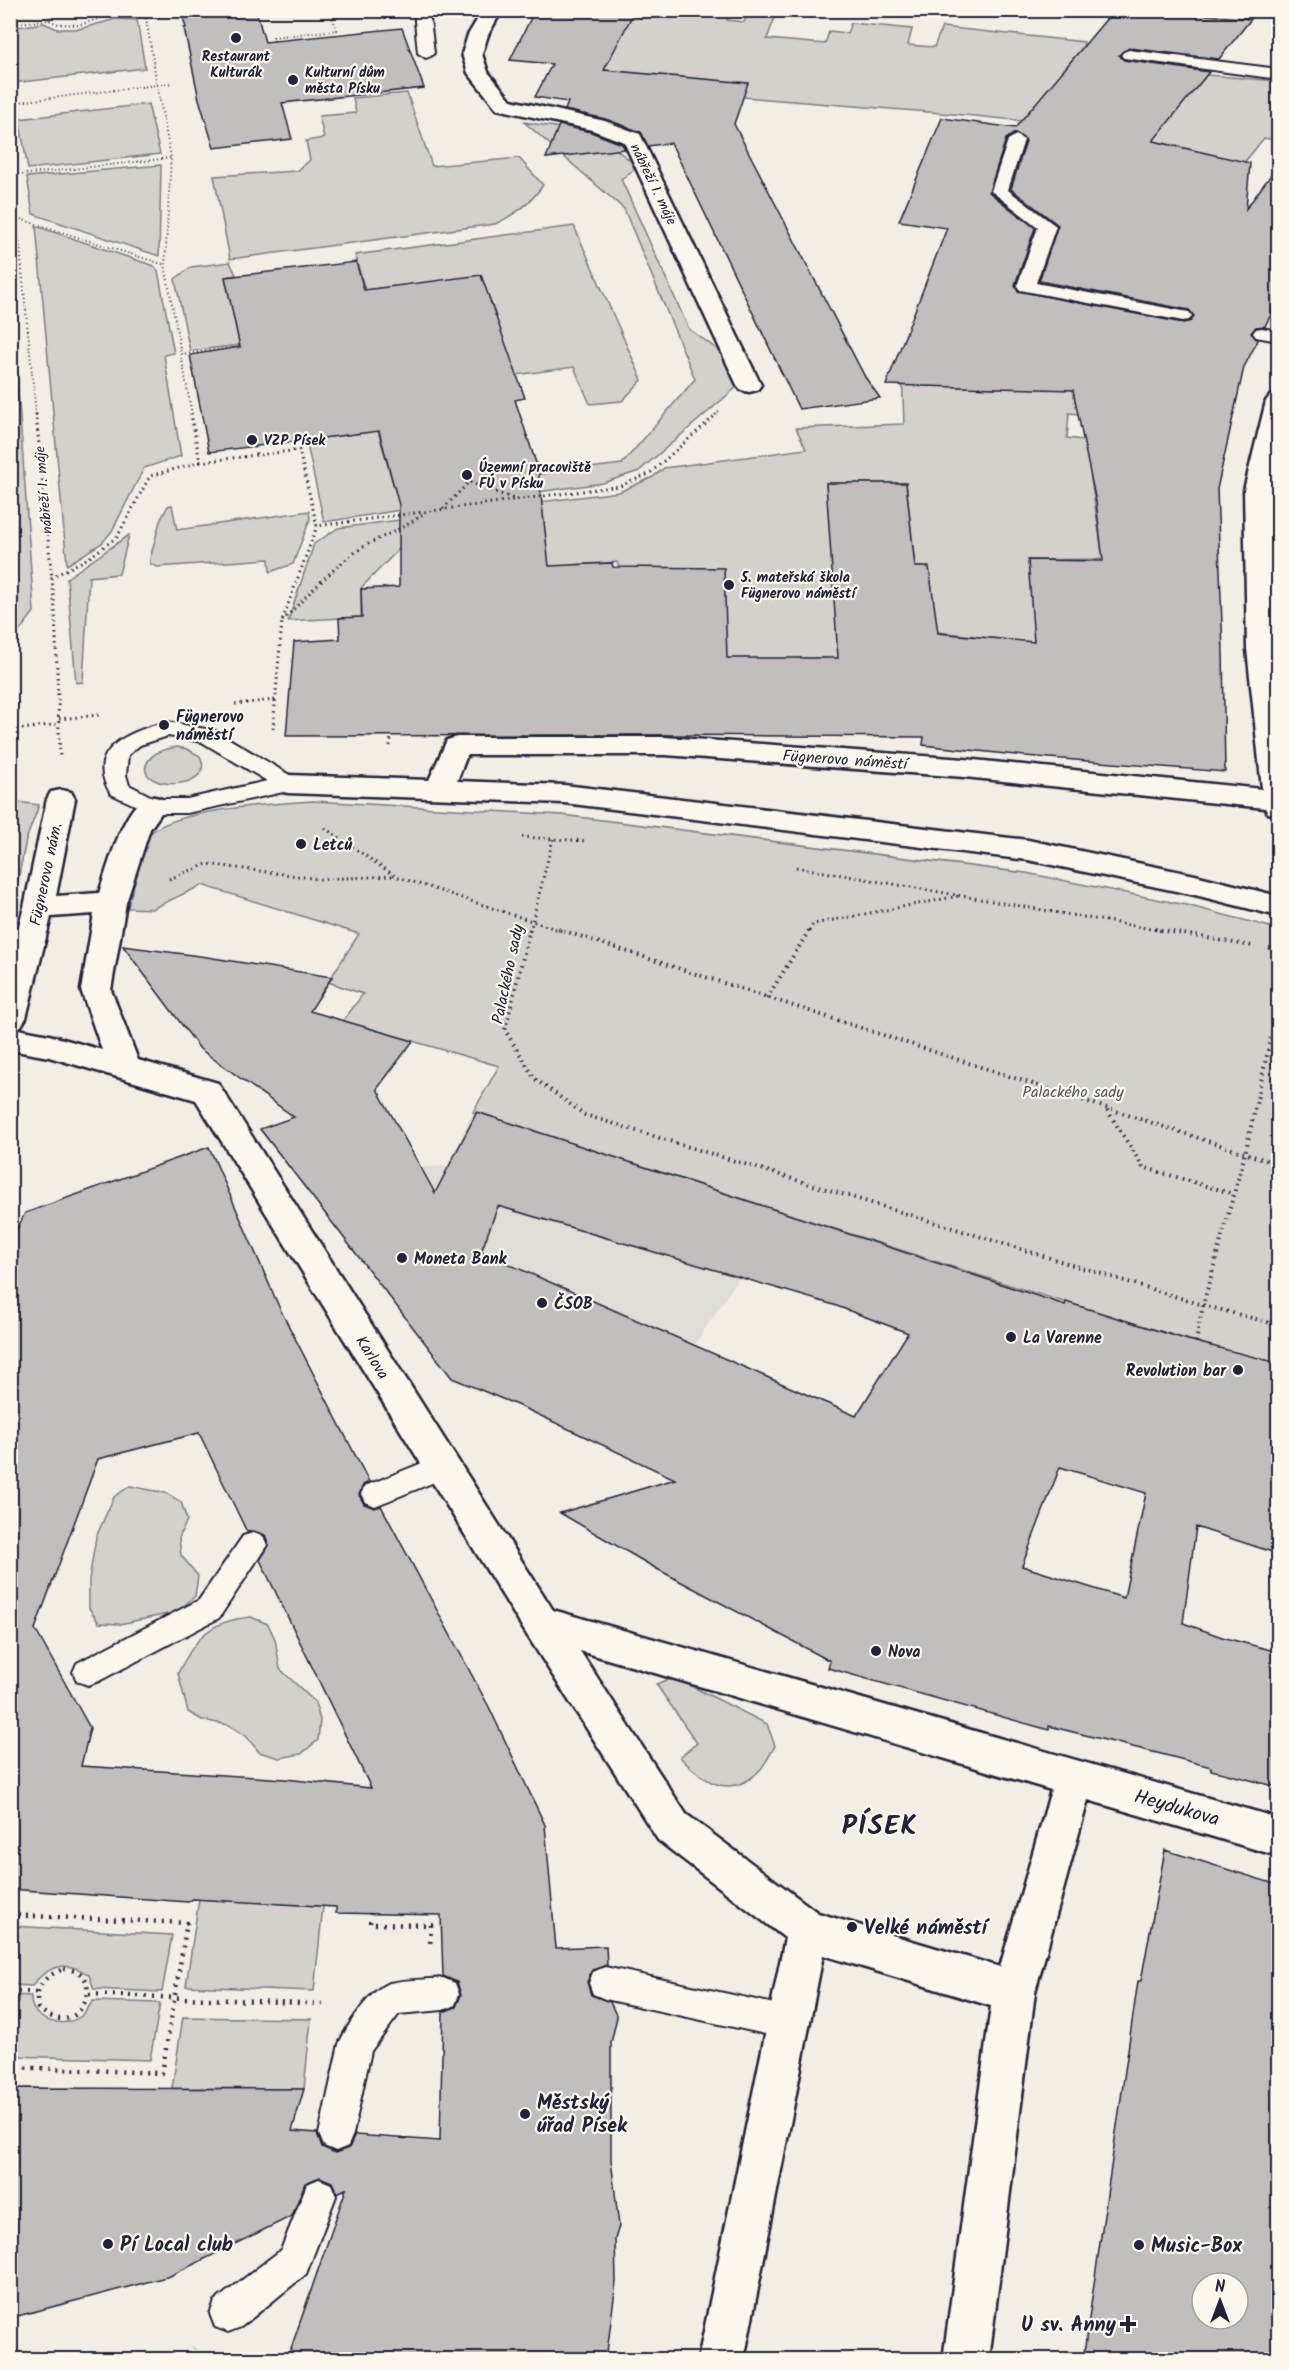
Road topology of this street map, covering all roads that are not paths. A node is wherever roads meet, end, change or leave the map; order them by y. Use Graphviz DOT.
graph roads {
  1 [pos="421,10"];
  2 [pos="492,10"];
  3 [pos="426,53"];
  4 [pos="1129,55"];
  5 [pos="1278,74"];
  6 [pos="1016,140"];
  7 [pos="1183,316"];
  8 [pos="749,385"];
  9 [pos="1278,401"];
  10 [pos="288,784"];
  11 [pos="440,789"];
  12 [pos="61,799"];
  13 [pos="1278,800"];
  14 [pos="152,806"];
  15 [pos="1278,806"];
  16 [pos="111,903"];
  17 [pos="1278,906"];
  18 [pos="39,907"];
  19 [pos="10,1018"];
  20 [pos="10,1039"];
  21 [pos="125,1068"];
  22 [pos="442,1467"];
  23 [pos="375,1494"];
  24 [pos="253,1545"];
  25 [pos="540,1623"];
  26 [pos="88,1672"];
  27 [pos="1076,1777"];
  28 [pos="1278,1837"];
  29 [pos="807,1930"];
  30 [pos="605,1983"];
  31 [pos="1014,1992"];
  32 [pos="436,1995"];
  33 [pos="788,2023"];
  34 [pos="336,2134"];
  35 [pos="319,2196"];
  36 [pos="228,2314"];
  37 [pos="721,2360"];
  38 [pos="966,2360"];
  1 -- 3 [label="lane"];
  2 -- 8 [label="street, nábřeží 1. máje"];
  4 -- 5 [label="lane"];
  6 -- 7 [label="lane"];
  9 -- 13 [label="street"];
  10 -- 11 [label="street"];
  10 -- 14 [label="lane"];
  10 -- 14 [label="lane"];
  11 -- 13 [label="street, Fügnerovo náměstí"];
  11 -- 17 [label="street"];
  12 -- 18 [label="street, Fügnerovo nám."];
  13 -- 15 [label="street"];
  14 -- 16 [label="street"];
  16 -- 18 [label="street"];
  16 -- 21 [label="street"];
  18 -- 19 [label="street, Fügnerovo nám."];
  20 -- 21 [label="street"];
  21 -- 22 [label="street, Karlova"];
  22 -- 23 [label="lane"];
  22 -- 25 [label="street, Karlova"];
  24 -- 26 [label="lane"];
  25 -- 27 [label="street"];
  25 -- 29 [label="street"];
  27 -- 28 [label="street, Heydukova"];
  27 -- 31 [label="street"];
  29 -- 31 [label="street"];
  29 -- 33 [label="street"];
  30 -- 33 [label="lane"];
  31 -- 38 [label="street"];
  32 -- 34 [label="lane"];
  33 -- 37 [label="street"];
  35 -- 36 [label="lane"];
}
